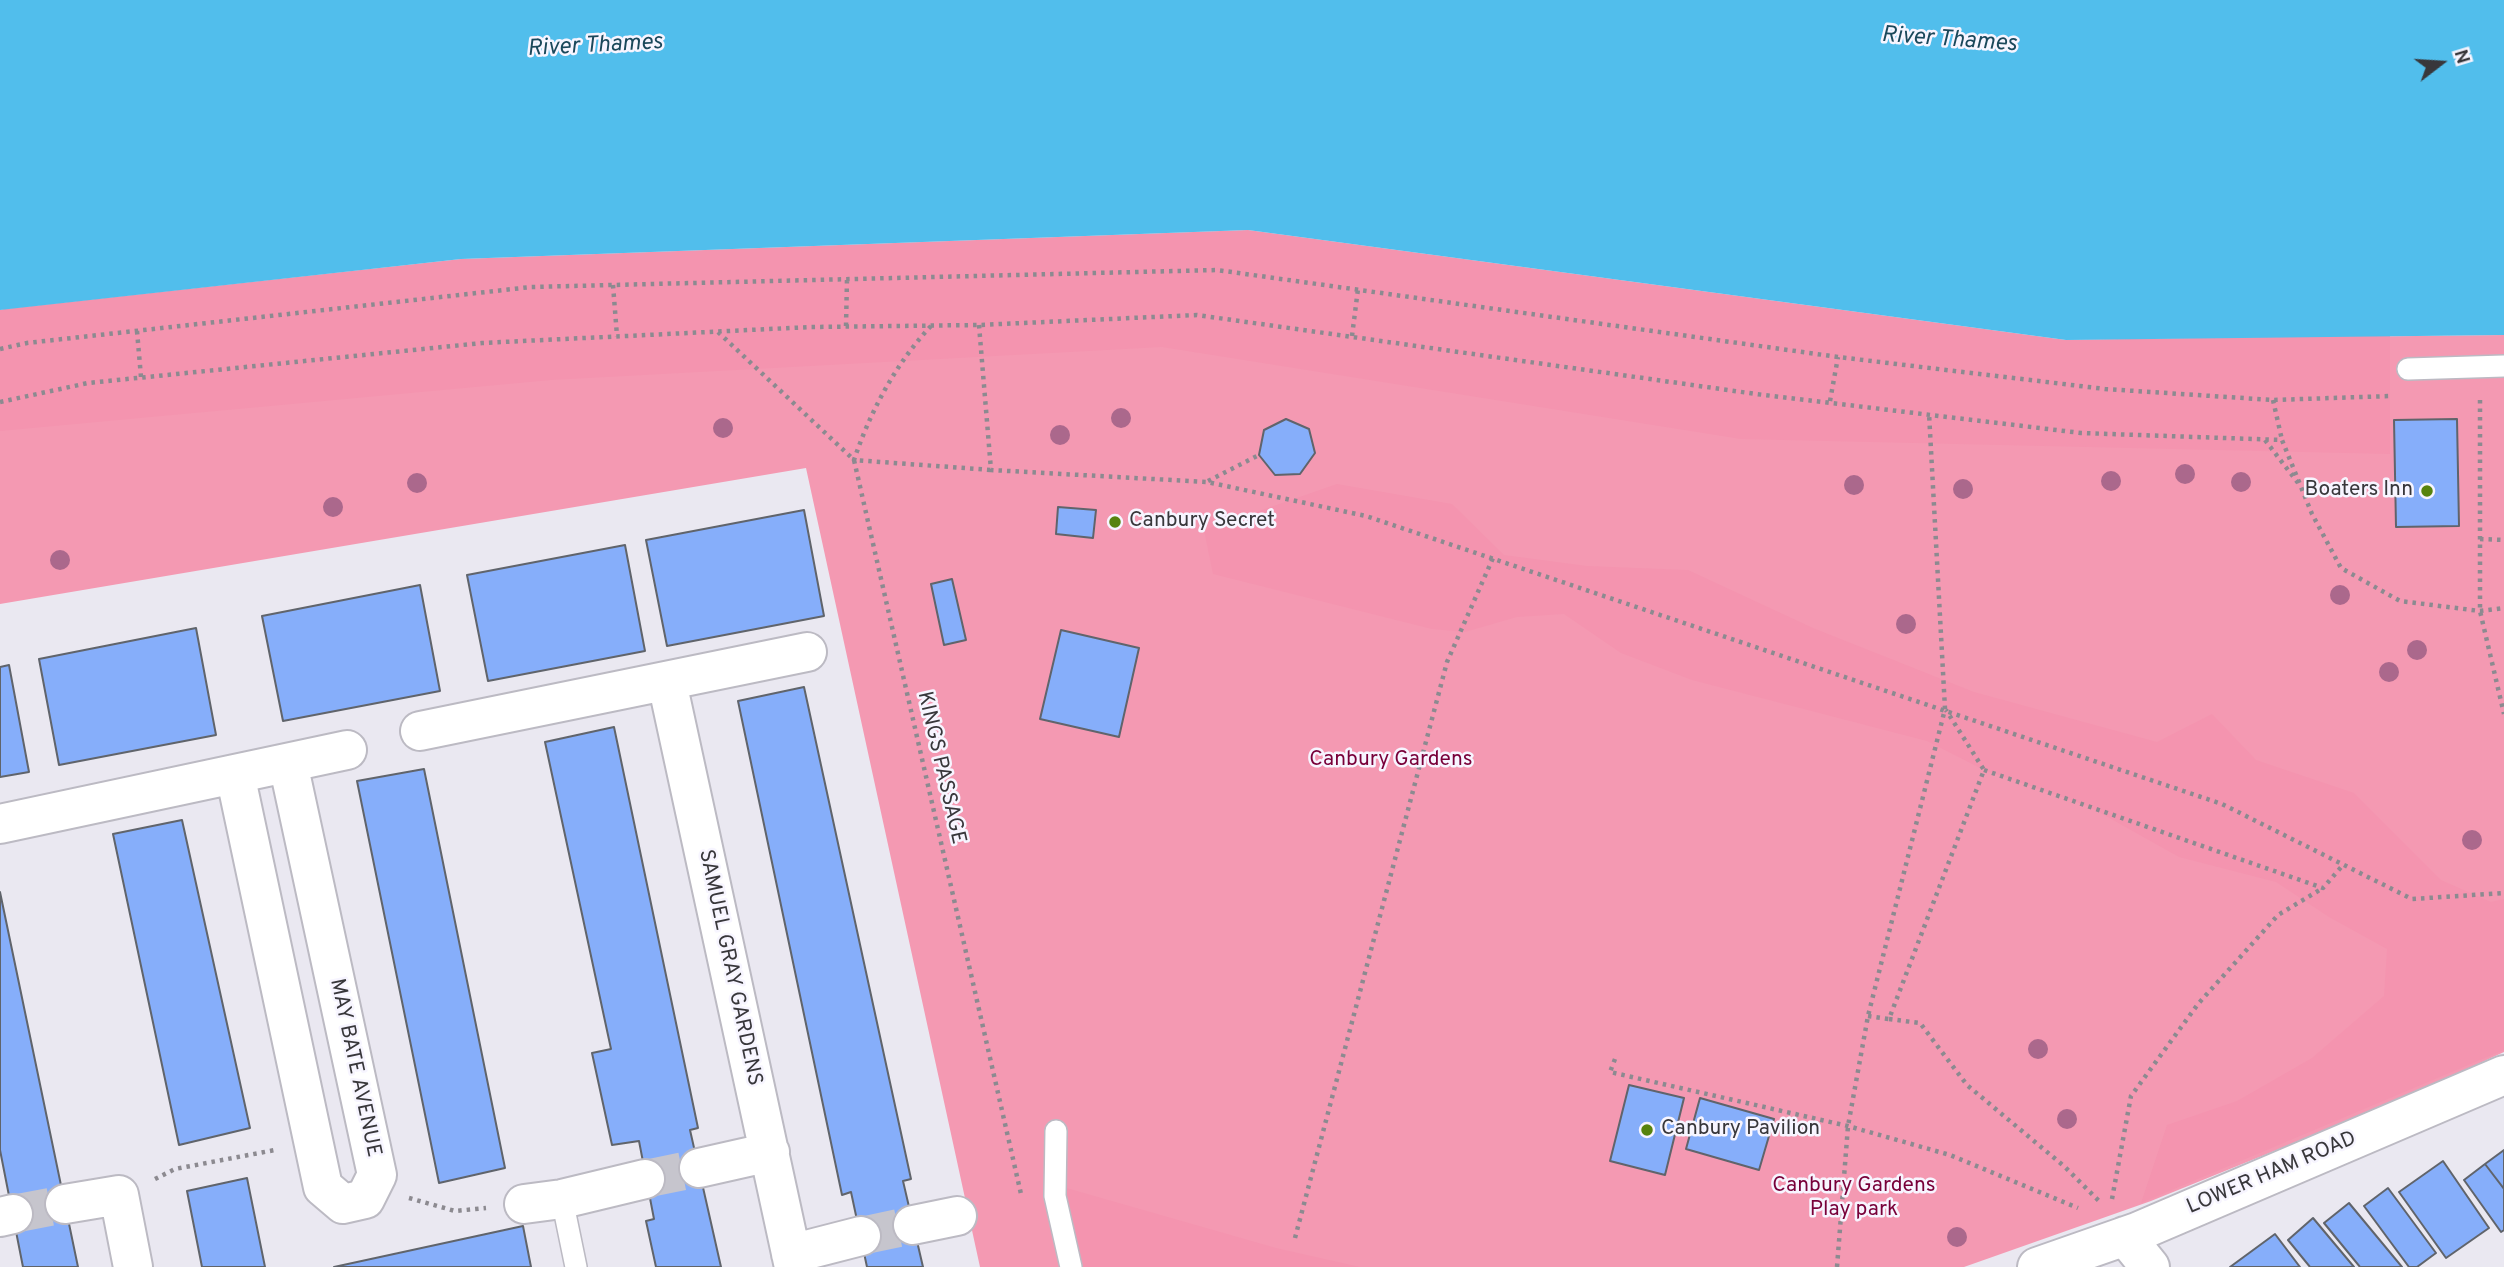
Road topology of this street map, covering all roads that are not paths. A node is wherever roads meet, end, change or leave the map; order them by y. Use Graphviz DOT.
graph roads {
  1 [pos="2504,366"];
  2 [pos="2408,369"];
  3 [pos="807,652"];
  4 [pos="667,682"];
  5 [pos="420,732"];
  6 [pos="347,750"];
  7 [pos="288,763"];
  8 [pos="235,774"];
  9 [pos="0,824"];
  10 [pos="2504,1075"];
  11 [pos="1056,1131"];
  12 [pos="770,1152"];
  13 [pos="699,1168"];
  14 [pos="645,1179"];
  15 [pos="562,1199"];
  16 [pos="65,1204"];
  17 [pos="524,1204"];
  18 [pos="957,1216"];
  19 [pos="913,1225"];
  20 [pos="2124,1228"];
  21 [pos="860,1237"];
  22 [pos="793,1260"];
  23 [pos="133,1267"];
  24 [pos="576,1267"];
  25 [pos="1071,1267"];
  26 [pos="2037,1267"];
  27 [pos="2150,1267"];
  1 -- 2 [label="lane"];
  3 -- 4 [label="street"];
  4 -- 5 [label="street"];
  4 -- 12 [label="street, SAMUEL GRAY GARDENS"];
  6 -- 7 [label="street"];
  7 -- 8 [label="street"];
  7 -- 8 [label="street, MAY BATE AVENUE"];
  8 -- 9 [label="street"];
  10 -- 20 [label="street, LOWER HAM ROAD"];
  11 -- 25 [label="lane"];
  12 -- 13 [label="street"];
  12 -- 22 [label="street, SAMUEL GRAY GARDENS"];
  14 -- 15 [label="street"];
  15 -- 17 [label="street"];
  15 -- 24 [label="lane"];
  16 -- 23 [label="street"];
  18 -- 19 [label="street"];
  20 -- 26 [label="street, LOWER HAM ROAD"];
  20 -- 27 [label="street"];
  21 -- 22 [label="street, SAMUEL GRAY GARDENS"];
}
